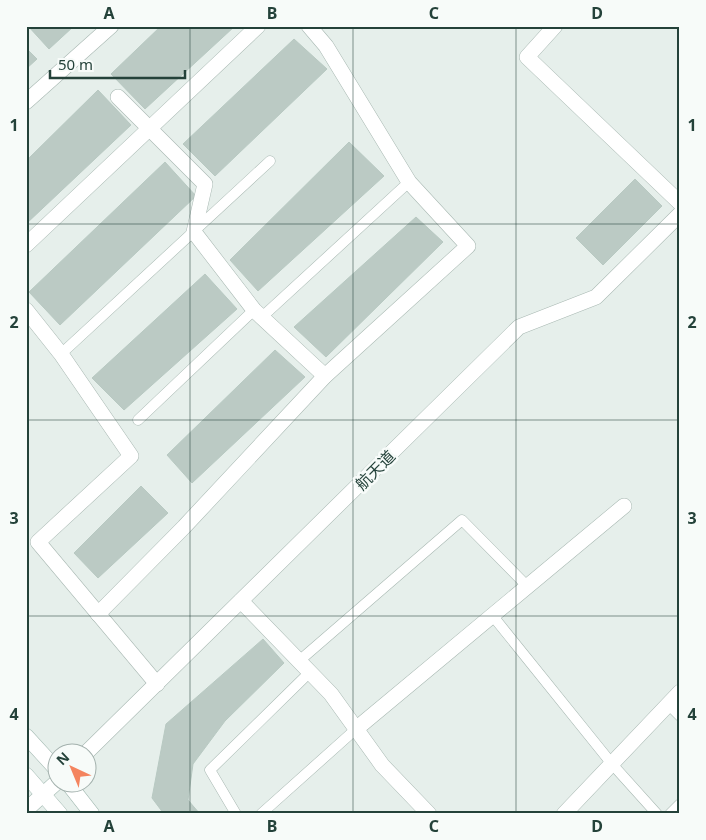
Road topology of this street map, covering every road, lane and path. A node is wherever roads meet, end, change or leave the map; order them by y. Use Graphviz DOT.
graph roads {
  1 [pos="111,26"];
  2 [pos="258,26"];
  3 [pos="309,26"];
  4 [pos="555,26"];
  5 [pos="118,97"];
  6 [pos="26,102"];
  7 [pos="150,130"];
  8 [pos="270,161"];
  9 [pos="409,182"];
  10 [pos="680,203"];
  11 [pos="680,214"];
  12 [pos="194,232"];
  13 [pos="26,245"];
  14 [pos="26,310"];
  15 [pos="258,313"];
  16 [pos="61,354"];
  17 [pos="325,376"];
  18 [pos="138,420"];
  19 [pos="624,506"];
  20 [pos="527,586"];
  21 [pos="241,601"];
  22 [pos="98,614"];
  23 [pos="492,615"];
  24 [pos="299,661"];
  25 [pos="310,672"];
  26 [pos="157,684"];
  27 [pos="680,692"];
  28 [pos="668,704"];
  29 [pos="680,716"];
  30 [pos="356,728"];
  31 [pos="26,736"];
  32 [pos="97,742"];
  33 [pos="48,761"];
  34 [pos="612,764"];
  35 [pos="26,775"];
  36 [pos="48,790"];
  37 [pos="75,792"];
  38 [pos="43,794"];
  39 [pos="680,804"];
  40 [pos="26,810"];
  41 [pos="60,814"];
  42 [pos="92,814"];
  43 [pos="236,814"];
  44 [pos="260,814"];
  45 [pos="430,814"];
  46 [pos="564,814"];
  47 [pos="657,814"];
  48 [pos="670,814"];
  1 -- 6 [label="street"];
  2 -- 7 [label="street"];
  3 -- 9 [label="street"];
  4 -- 10 [label="street"];
  5 -- 7 [label="street"];
  7 -- 12 [label="street"];
  7 -- 13 [label="street"];
  8 -- 12 [label="lane"];
  9 -- 15 [label="lane"];
  9 -- 17 [label="street"];
  11 -- 21 [label="street, 航天道"];
  12 -- 15 [label="street"];
  12 -- 16 [label="lane"];
  14 -- 16 [label="street"];
  15 -- 17 [label="street"];
  15 -- 18 [label="lane"];
  16 -- 22 [label="street"];
  17 -- 22 [label="street"];
  19 -- 20 [label="street"];
  20 -- 23 [label="street"];
  20 -- 24 [label="lane"];
  21 -- 24 [label="street"];
  21 -- 26 [label="street, 航天道"];
  22 -- 26 [label="street"];
  23 -- 30 [label="street"];
  23 -- 34 [label="lane"];
  24 -- 25 [label="street"];
  25 -- 30 [label="street"];
  25 -- 43 [label="lane"];
  26 -- 32 [label="street, 航天道"];
  27 -- 28 [label="street"];
  28 -- 29 [label="lane"];
  28 -- 34 [label="street"];
  30 -- 44 [label="lane"];
  30 -- 45 [label="street"];
  31 -- 33 [label="street"];
  34 -- 46 [label="street"];
  34 -- 47 [label="lane"];
  35 -- 38 [label="street"];
  36 -- 38 [label="street"];
  37 -- 42 [label="street"];
  38 -- 40 [label="street"];
  38 -- 41 [label="street"];
  39 -- 48 [label="lane"];
}
